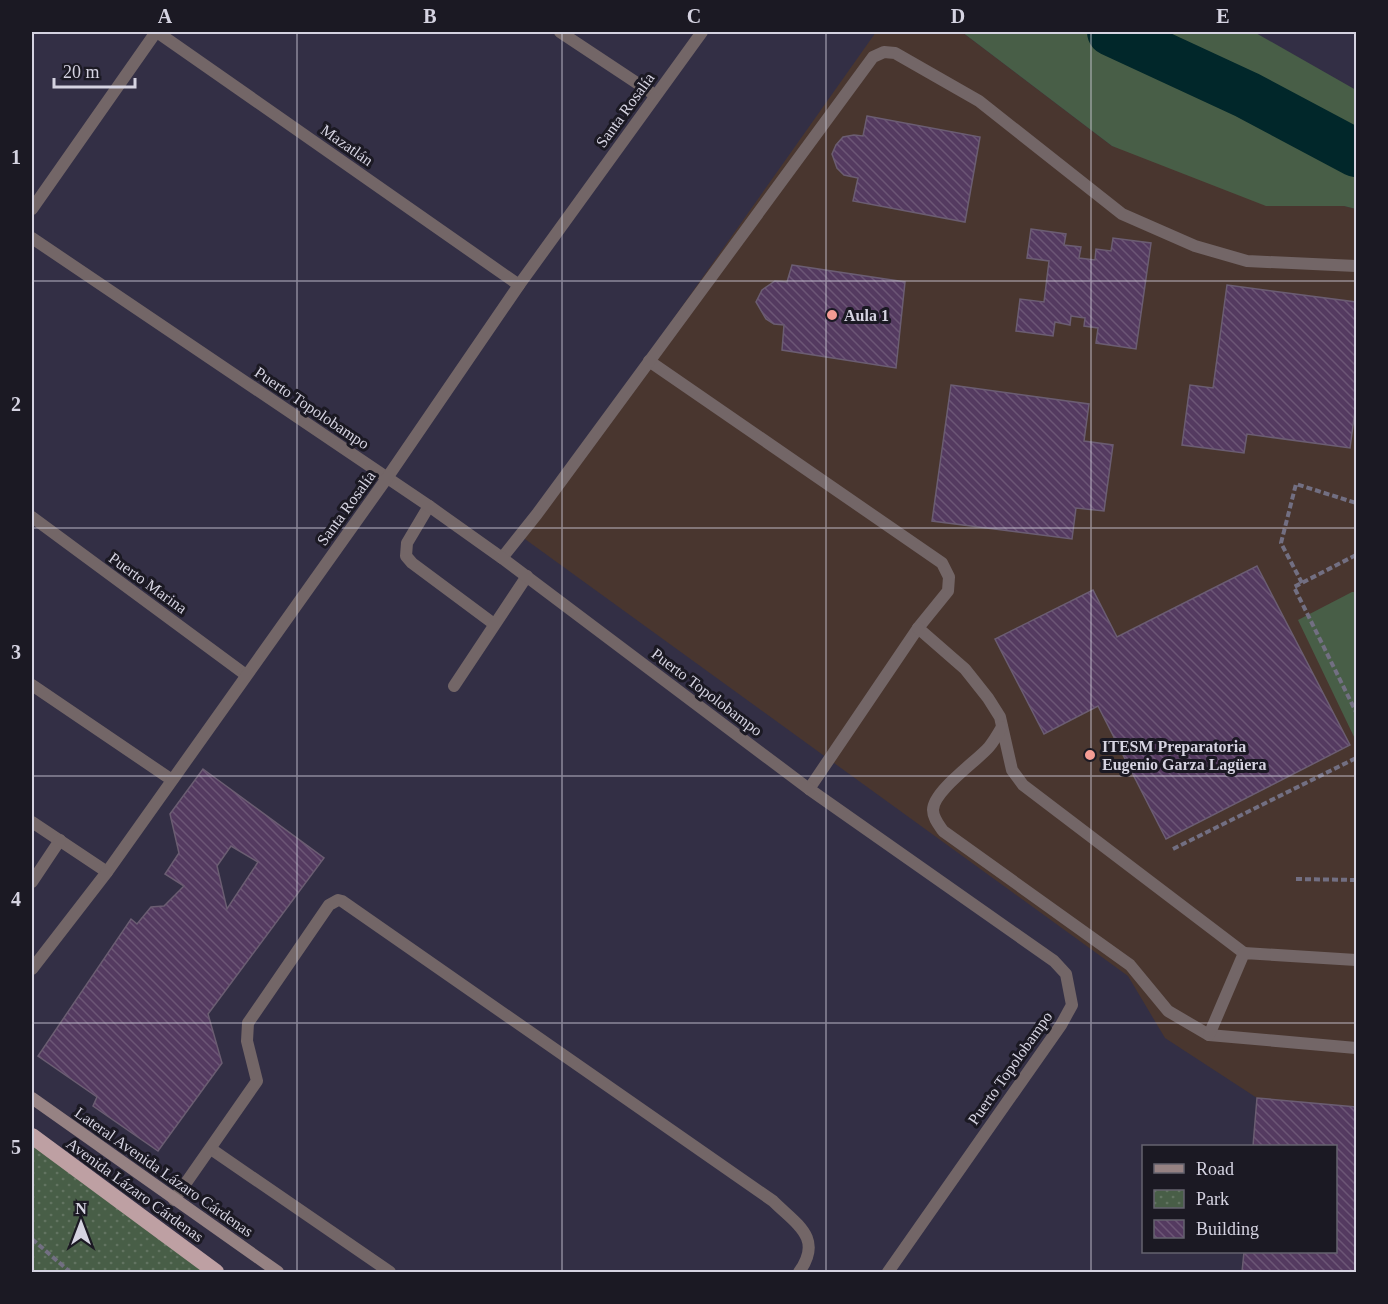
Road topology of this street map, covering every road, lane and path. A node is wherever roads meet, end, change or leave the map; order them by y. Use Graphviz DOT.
graph roads {
  1 [pos="156,32"];
  2 [pos="560,32"];
  3 [pos="702,32"];
  4 [pos="655,95"];
  5 [pos="32,209"];
  6 [pos="32,238"];
  7 [pos="1356,266"];
  8 [pos="519,285"];
  9 [pos="649,361"];
  10 [pos="387,478"];
  11 [pos="1356,502"];
  12 [pos="429,506"];
  13 [pos="32,517"];
  14 [pos="1356,555"];
  15 [pos="502,558"];
  16 [pos="527,576"];
  17 [pos="1302,583"];
  18 [pos="494,624"];
  19 [pos="918,628"];
  20 [pos="246,675"];
  21 [pos="32,686"];
  22 [pos="454,686"];
  23 [pos="1356,712"];
  24 [pos="1002,727"];
  25 [pos="1356,758"];
  26 [pos="172,780"];
  27 [pos="809,789"];
  28 [pos="32,822"];
  29 [pos="60,840"];
  30 [pos="1173,849"];
  31 [pos="107,872"];
  32 [pos="1296,879"];
  33 [pos="1356,880"];
  34 [pos="32,882"];
  35 [pos="1244,953"];
  36 [pos="1356,960"];
  37 [pos="32,969"];
  38 [pos="1209,1035"];
  39 [pos="1356,1048"];
  40 [pos="32,1098"];
  41 [pos="32,1136"];
  42 [pos="211,1149"];
  43 [pos="174,1200"];
  44 [pos="32,1239"];
  45 [pos="70,1272"];
  46 [pos="216,1272"];
  47 [pos="278,1272"];
  48 [pos="390,1272"];
  49 [pos="799,1272"];
  50 [pos="888,1272"];
  1 -- 5 [label="street"];
  1 -- 8 [label="street, Mazatlán"];
  2 -- 4 [label="street"];
  3 -- 4 [label="street, Santa Rosalía"];
  4 -- 8 [label="street, Santa Rosalía"];
  6 -- 10 [label="street, Puerto Topolobampo"];
  7 -- 9 [label="street"];
  8 -- 10 [label="street, Santa Rosalía"];
  9 -- 15 [label="street"];
  9 -- 19 [label="street"];
  10 -- 12 [label="street, Puerto Topolobampo"];
  10 -- 20 [label="street, Santa Rosalía"];
  11 -- 17 [label="path"];
  12 -- 15 [label="street, Puerto Topolobampo"];
  12 -- 18 [label="street"];
  13 -- 20 [label="street, Puerto Marina"];
  14 -- 17 [label="path"];
  15 -- 16 [label="street, Puerto Topolobampo"];
  16 -- 18 [label="street"];
  16 -- 27 [label="street, Puerto Topolobampo"];
  17 -- 23 [label="path"];
  18 -- 22 [label="street"];
  19 -- 24 [label="street"];
  19 -- 27 [label="street"];
  20 -- 26 [label="street, Santa Rosalía"];
  21 -- 26 [label="street"];
  24 -- 35 [label="street"];
  24 -- 38 [label="street"];
  25 -- 30 [label="path"];
  26 -- 31 [label="street, Santa Rosalía"];
  27 -- 50 [label="street, Puerto Topolobampo"];
  28 -- 29 [label="street"];
  29 -- 31 [label="street"];
  29 -- 34 [label="street"];
  31 -- 37 [label="street, Santa Rosalía"];
  32 -- 33 [label="path"];
  35 -- 36 [label="street"];
  35 -- 38 [label="street"];
  38 -- 39 [label="street"];
  40 -- 43 [label="main road, Lateral Avenida Lázaro Cárdenas"];
  41 -- 46 [label="highway, Avenida Lázaro Cárdenas"];
  42 -- 43 [label="street"];
  42 -- 48 [label="street"];
  42 -- 49 [label="street"];
  43 -- 47 [label="main road, Lateral Avenida Lázaro Cárdenas"];
  44 -- 45 [label="path"];
}
